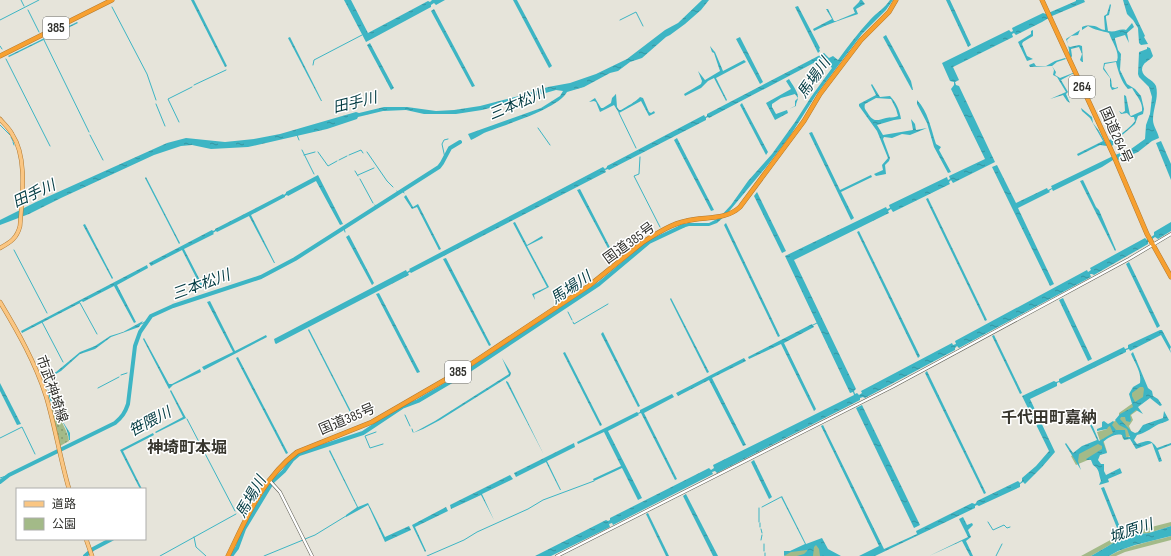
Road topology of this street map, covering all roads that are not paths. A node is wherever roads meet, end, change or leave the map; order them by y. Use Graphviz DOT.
graph roads {
  1 [pos="112,0"];
  2 [pos="896,0"];
  3 [pos="1042,0"];
  4 [pos="0,56"];
  5 [pos="0,120"];
  6 [pos="1171,234"];
  7 [pos="1151,241"];
  8 [pos="0,248"];
  9 [pos="1171,277"];
  10 [pos="0,302"];
  11 [pos="269,480"];
  12 [pos="69,488"];
  13 [pos="86,540"];
  14 [pos="91,553"];
  15 [pos="228,556"];
  16 [pos="312,556"];
  17 [pos="557,556"];
  1 -- 4 [label="highway, 385"];
  2 -- 11 [label="highway, 国道385号 / 385"];
  3 -- 7 [label="highway, 国道264号 / 264"];
  5 -- 8 [label="main road"];
  6 -- 7 [label="street"];
  7 -- 9 [label="highway, 国道264号 / 264"];
  7 -- 17 [label="street"];
  10 -- 12 [label="main road, 市武神埼線"];
  11 -- 15 [label="highway, 国道385号 / 385"];
  11 -- 16 [label="street"];
  13 -- 14 [label="main road"];
}
